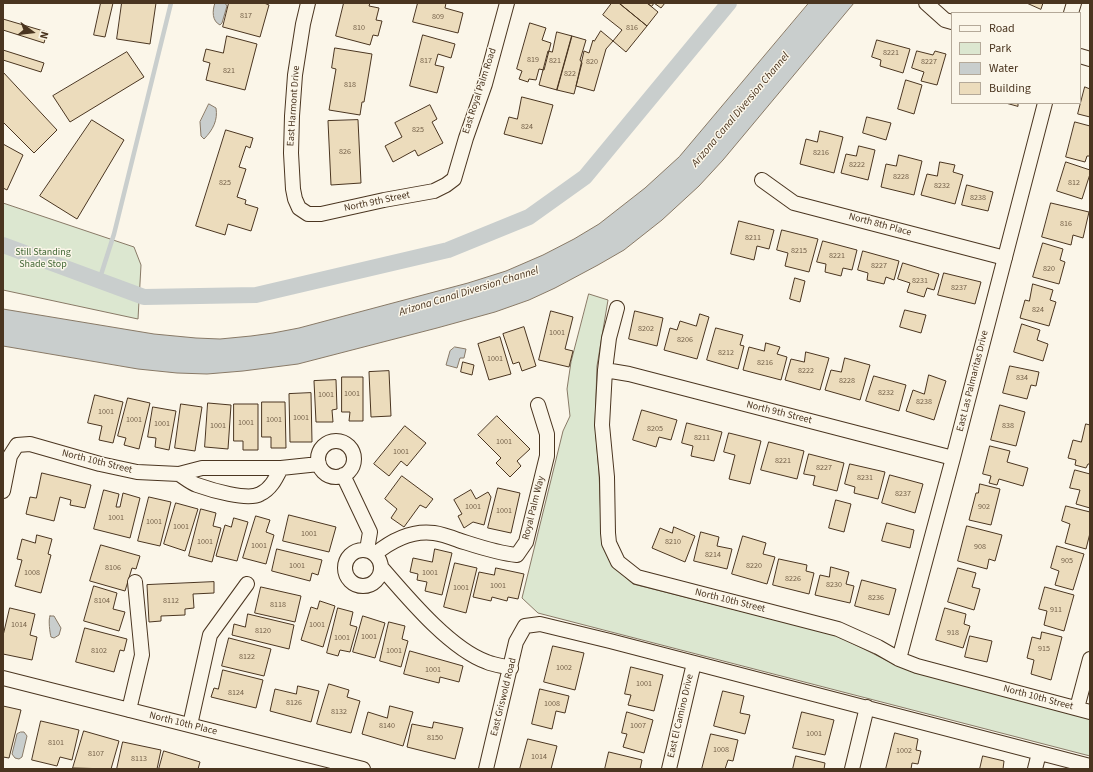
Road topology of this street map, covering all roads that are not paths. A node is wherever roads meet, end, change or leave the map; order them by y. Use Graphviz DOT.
graph roads {
  1 [pos="308,3"];
  2 [pos="507,3"];
  3 [pos="926,3"];
  4 [pos="951,22"];
  5 [pos="1045,104"];
  6 [pos="454,179"];
  7 [pos="762,180"];
  8 [pos="299,208"];
  9 [pos="1005,258"];
  10 [pos="617,308"];
  11 [pos="605,370"];
  12 [pos="538,405"];
  13 [pos="953,458"];
  14 [pos="319,464"];
  15 [pos="281,468"];
  16 [pos="179,474"];
  17 [pos="343,475"];
  18 [pos="3,491"];
  19 [pos="374,557"];
  20 [pos="135,582"];
  21 [pos="247,584"];
  22 [pos="899,659"];
  23 [pos="1090,659"];
  24 [pos="694,662"];
  25 [pos="511,668"];
  26 [pos="3,678"];
  27 [pos="867,707"];
  28 [pos="129,710"];
  29 [pos="1083,710"];
  30 [pos="190,725"];
  31 [pos="1039,753"];
  32 [pos="1090,766"];
  33 [pos="363,769"];
  34 [pos="486,769"];
  35 [pos="669,769"];
  36 [pos="852,769"];
  37 [pos="1036,769"];
  1 -- 8 [label="street, East Harmont Drive"];
  2 -- 6 [label="street, East Royal Palm Road"];
  3 -- 4 [label="street"];
  5 -- 9 [label="street, East Las Palmaritas Drive"];
  6 -- 8 [label="street, North 9th Street"];
  7 -- 9 [label="street, North 8th Place"];
  9 -- 13 [label="street, East Las Palmaritas Drive"];
  10 -- 11 [label="street, North 10th Street"];
  11 -- 13 [label="street, North 9th Street"];
  11 -- 22 [label="street, North 10th Street"];
  12 -- 19 [label="street, Royal Palm Way"];
  13 -- 22 [label="street, East Las Palmaritas Drive"];
  14 -- 15 [label="street, North 10th Street"];
  14 -- 17 [label="street"];
  14 -- 17 [label="street"];
  15 -- 16 [label="street, North 10th Street"];
  15 -- 16 [label="street"];
  16 -- 18 [label="street, North 10th Street"];
  17 -- 19 [label="street"];
  19 -- 25 [label="street"];
  20 -- 28 [label="street"];
  21 -- 30 [label="street"];
  22 -- 29 [label="street, North 10th Street"];
  23 -- 29 [label="street"];
  24 -- 25 [label="street, East Griswold Road"];
  24 -- 27 [label="street"];
  24 -- 35 [label="street, East El Camino Drive"];
  25 -- 34 [label="street, East Griswold Road"];
  26 -- 28 [label="street, North 10th Place"];
  27 -- 31 [label="street"];
  27 -- 36 [label="street"];
  28 -- 30 [label="street, North 10th Place"];
  30 -- 33 [label="street, North 10th Place"];
  31 -- 32 [label="street"];
  31 -- 37 [label="street"];
}
